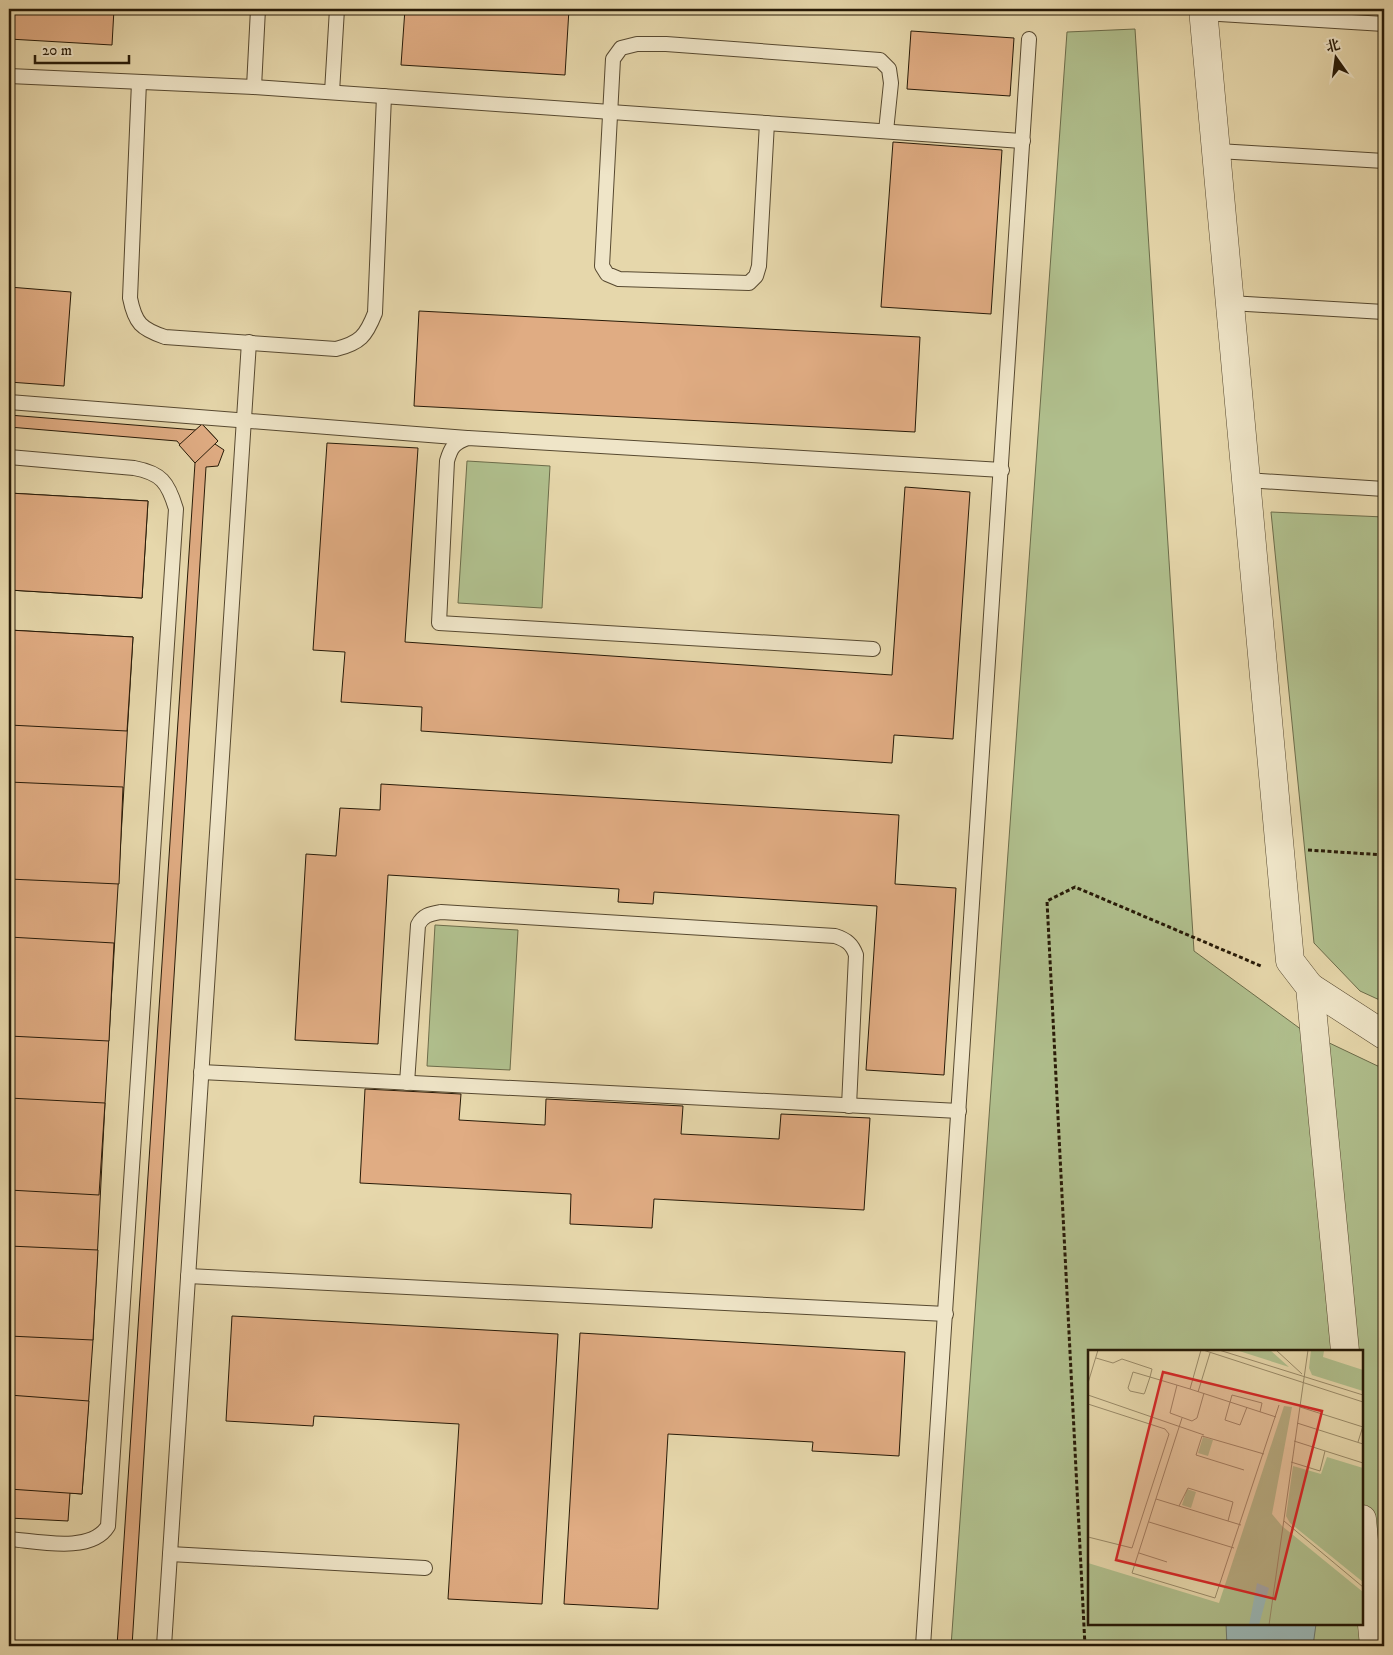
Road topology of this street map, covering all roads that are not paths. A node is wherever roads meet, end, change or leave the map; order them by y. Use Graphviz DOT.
graph roads {
  1 [pos="258,9"];
  2 [pos="336,9"];
  3 [pos="1203,11"];
  4 [pos="1384,24"];
  5 [pos="1029,39"];
  6 [pos="9,76"];
  7 [pos="139,82"];
  8 [pos="254,87"];
  9 [pos="332,92"];
  10 [pos="384,96"];
  11 [pos="610,112"];
  12 [pos="767,123"];
  13 [pos="886,131"];
  14 [pos="1024,141"];
  15 [pos="1218,151"];
  16 [pos="1384,161"];
  17 [pos="1230,303"];
  18 [pos="1384,312"];
  19 [pos="249,342"];
  20 [pos="9,402"];
  21 [pos="244,420"];
  22 [pos="468,438"];
  23 [pos="9,457"];
  24 [pos="1002,470"];
  25 [pos="1246,480"];
  26 [pos="1384,489"];
  27 [pos="873,649"];
  28 [pos="1310,987"];
  29 [pos="1384,1035"];
  30 [pos="201,1072"];
  31 [pos="407,1083"];
  32 [pos="849,1106"];
  33 [pos="959,1111"];
  34 [pos="188,1276"];
  35 [pos="946,1314"];
  36 [pos="1345,1350"];
  37 [pos="1363,1530"];
  38 [pos="9,1539"];
  39 [pos="170,1554"];
  40 [pos="425,1568"];
  41 [pos="164,1646"];
  42 [pos="923,1646"];
  43 [pos="1374,1646"];
  1 -- 8 [label="lane"];
  2 -- 9 [label="lane"];
  3 -- 4 [label="lane"];
  3 -- 15 [label="street"];
  5 -- 14 [label="lane"];
  6 -- 7 [label="lane"];
  7 -- 8 [label="lane"];
  7 -- 19 [label="lane"];
  8 -- 9 [label="lane"];
  9 -- 10 [label="lane"];
  10 -- 11 [label="lane"];
  10 -- 19 [label="lane"];
  11 -- 12 [label="lane"];
  11 -- 12 [label="lane"];
  11 -- 13 [label="lane"];
  12 -- 13 [label="lane"];
  13 -- 14 [label="lane"];
  14 -- 24 [label="lane"];
  15 -- 16 [label="lane"];
  15 -- 17 [label="street"];
  17 -- 18 [label="lane"];
  17 -- 25 [label="street"];
  19 -- 21 [label="lane"];
  20 -- 21 [label="lane"];
  21 -- 22 [label="lane"];
  21 -- 30 [label="lane"];
  22 -- 24 [label="lane"];
  22 -- 27 [label="lane"];
  23 -- 38 [label="lane"];
  24 -- 33 [label="lane"];
  25 -- 26 [label="lane"];
  25 -- 28 [label="street"];
  28 -- 29 [label="street"];
  28 -- 36 [label="street"];
  30 -- 31 [label="lane"];
  30 -- 34 [label="lane"];
  31 -- 32 [label="lane"];
  31 -- 32 [label="lane"];
  32 -- 33 [label="lane"];
  33 -- 35 [label="lane"];
  34 -- 35 [label="lane"];
  34 -- 39 [label="lane"];
  35 -- 42 [label="lane"];
  37 -- 43 [label="street"];
  39 -- 40 [label="lane"];
  39 -- 41 [label="lane"];
}
